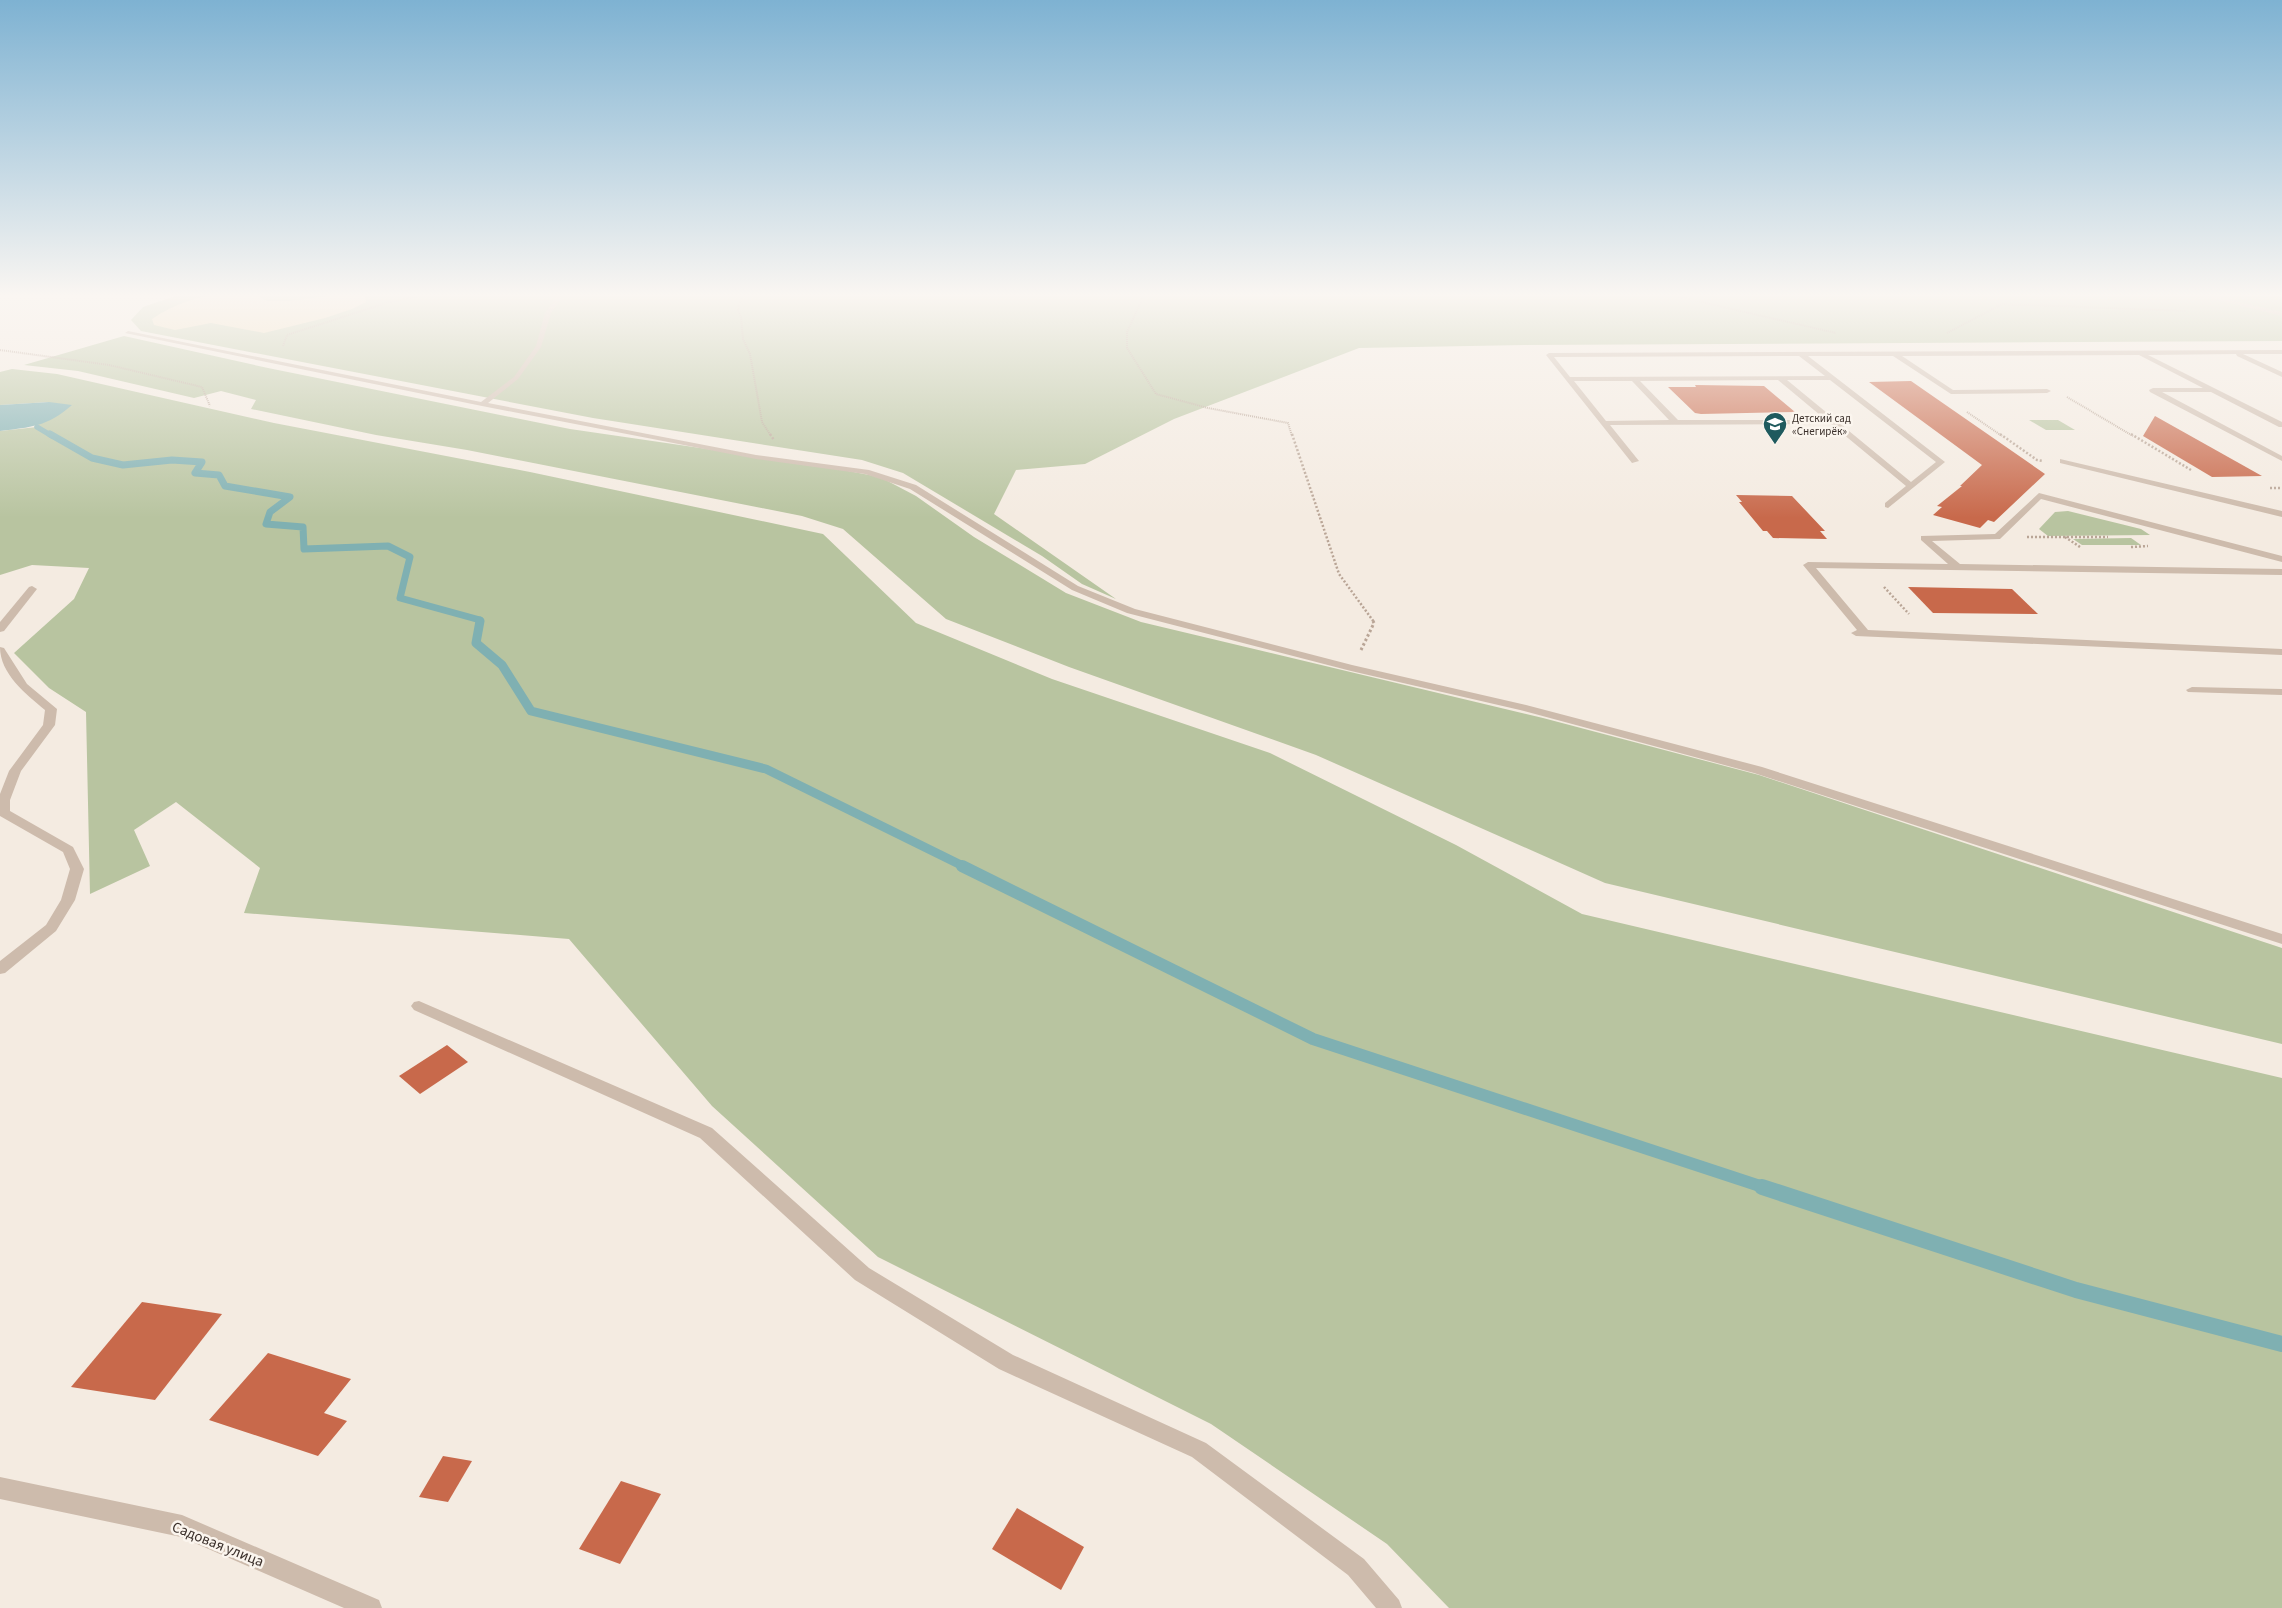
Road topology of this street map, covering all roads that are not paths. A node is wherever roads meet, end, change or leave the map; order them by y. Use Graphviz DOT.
graph roads {
  1 [pos="309,368"];
  2 [pos="523,368"];
  3 [pos="1560,368"];
  4 [pos="1819,368"];
  5 [pos="1916,368"];
  6 [pos="2169,368"];
  7 [pos="2268,368"];
  8 [pos="2282,375"];
  9 [pos="1780,378"];
  10 [pos="1832,378"];
  11 [pos="1569,379"];
  12 [pos="1634,379"];
  13 [pos="2212,390"];
  14 [pos="2046,391"];
  15 [pos="482,404"];
  16 [pos="1675,422"];
  17 [pos="1833,422"];
  18 [pos="1604,423"];
  19 [pos="2282,425"];
  20 [pos="2282,459"];
  21 [pos="1635,461"];
  22 [pos="2063,461"];
  23 [pos="1911,486"];
  24 [pos="1888,505"];
  25 [pos="2282,514"];
  26 [pos="2282,559"];
  27 [pos="1957,567"];
  28 [pos="2282,572"];
  29 [pos="32,589"];
  30 [pos="0,629"];
  31 [pos="0,650"];
  32 [pos="2282,652"];
  33 [pos="2192,690"];
  34 [pos="2282,692"];
  35 [pos="2282,939"];
  36 [pos="0,969"];
  37 [pos="418,1006"];
  38 [pos="0,1488"];
  39 [pos="371,1608"];
  40 [pos="1391,1608"];
  1 -- 15 [label="street"];
  2 -- 15 [label="street"];
  3 -- 11 [label="street"];
  4 -- 10 [label="street"];
  5 -- 14 [label="street"];
  6 -- 13 [label="street"];
  7 -- 8 [label="street"];
  9 -- 10 [label="street"];
  9 -- 12 [label="street"];
  9 -- 17 [label="street"];
  10 -- 23 [label="street"];
  11 -- 12 [label="street"];
  11 -- 18 [label="street"];
  12 -- 16 [label="street"];
  13 -- 19 [label="street"];
  13 -- 20 [label="street"];
  15 -- 35 [label="street"];
  16 -- 17 [label="street"];
  16 -- 18 [label="street"];
  17 -- 23 [label="street"];
  18 -- 21 [label="street"];
  22 -- 25 [label="street"];
  23 -- 24 [label="street"];
  26 -- 27 [label="street"];
  27 -- 28 [label="street"];
  27 -- 32 [label="street"];
  29 -- 30 [label="street"];
  31 -- 36 [label="street"];
  33 -- 34 [label="street"];
  37 -- 40 [label="street"];
  38 -- 39 [label="street, Садовая улица"];
}
